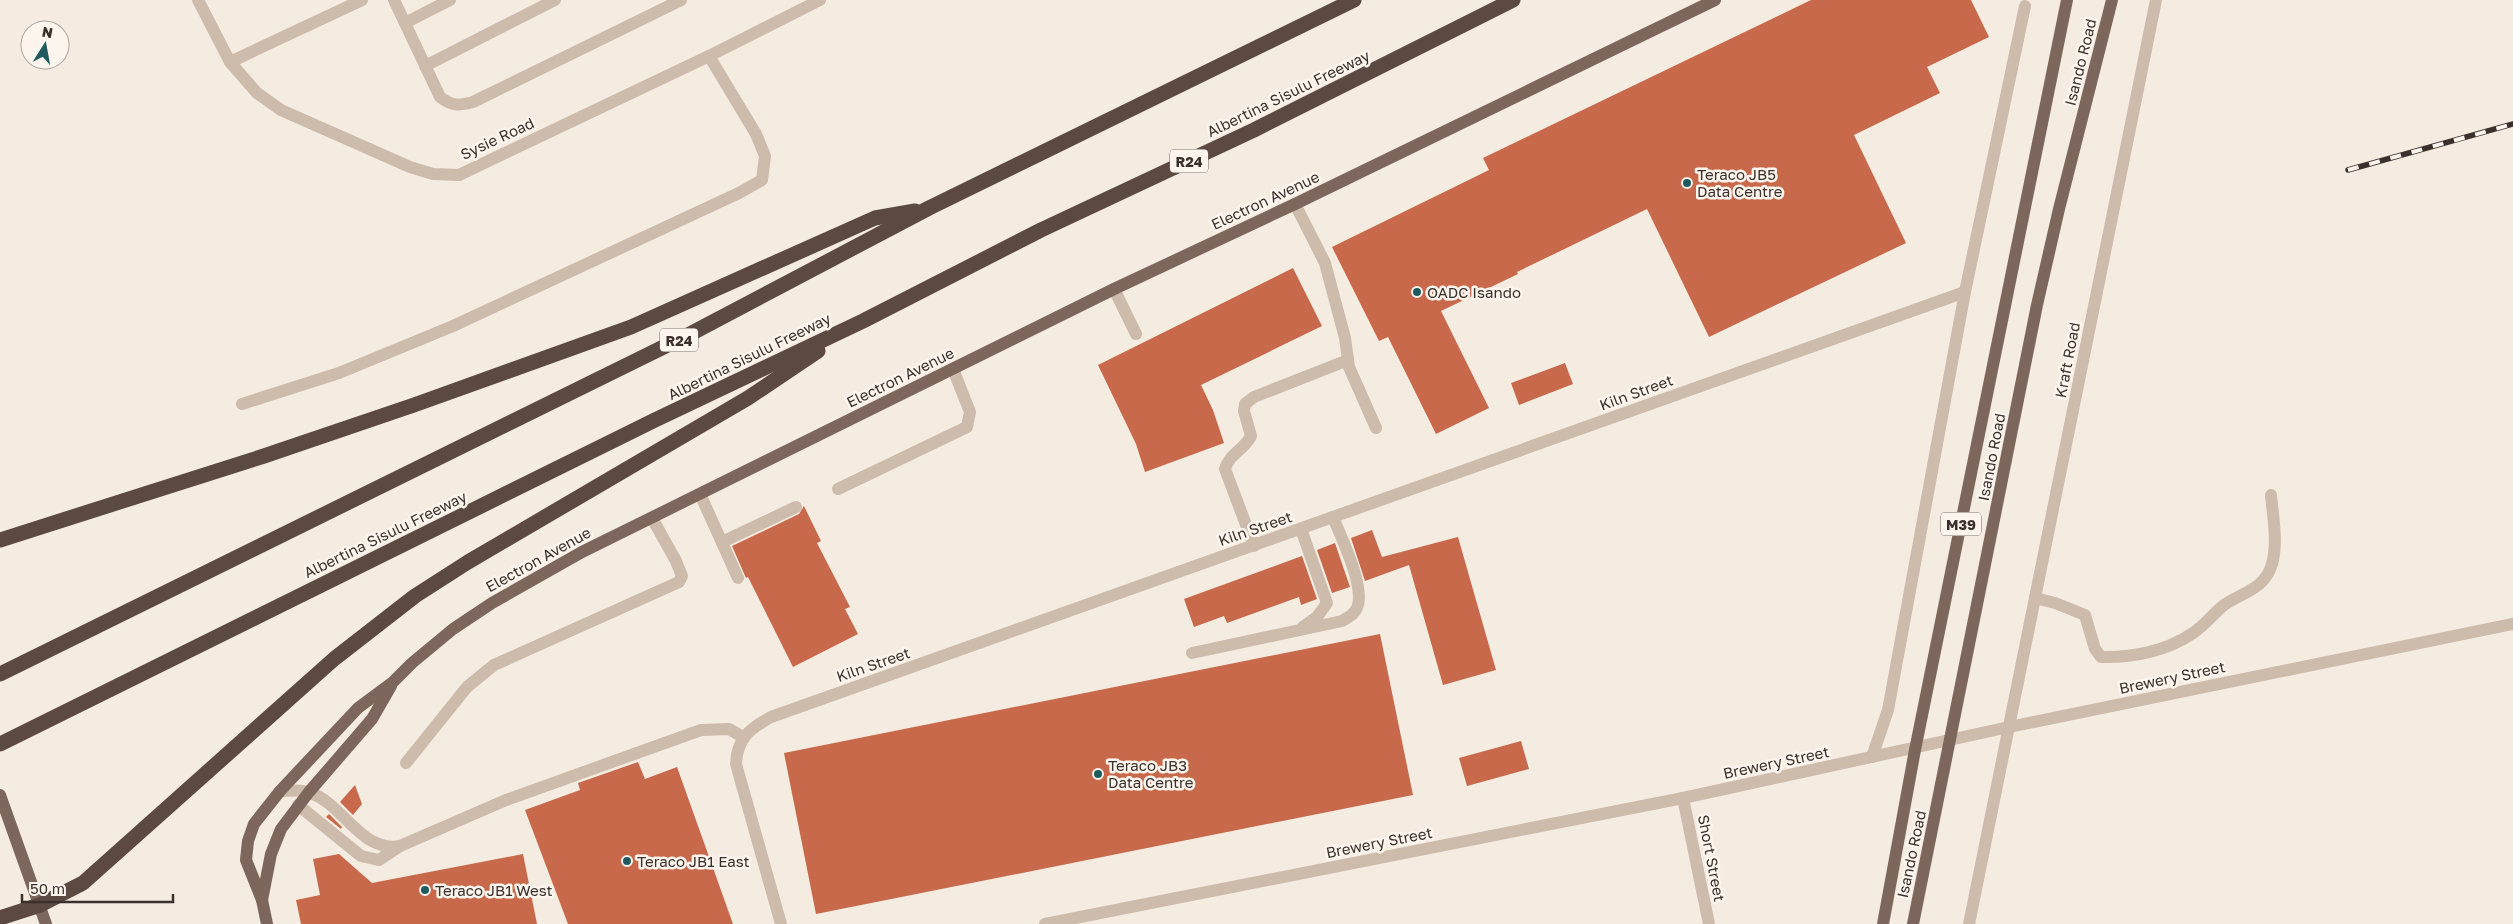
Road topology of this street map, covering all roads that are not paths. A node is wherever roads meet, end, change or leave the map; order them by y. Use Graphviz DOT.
graph roads {
  1 [pos="198,0"];
  2 [pos="362,0"];
  3 [pos="394,0"];
  4 [pos="450,0"];
  5 [pos="555,0"];
  6 [pos="681,0"];
  7 [pos="820,0"];
  8 [pos="1354,0"];
  9 [pos="1513,0"];
  10 [pos="1715,0"];
  11 [pos="2067,0"];
  12 [pos="2112,0"];
  13 [pos="2156,0"];
  14 [pos="2025,6"];
  15 [pos="405,23"];
  16 [pos="709,56"];
  17 [pos="230,62"];
  18 [pos="425,66"];
  19 [pos="1295,204"];
  20 [pos="929,208"];
  21 [pos="1114,289"];
  22 [pos="1965,292"];
  23 [pos="863,320"];
  24 [pos="1136,334"];
  25 [pos="1348,360"];
  26 [pos="953,369"];
  27 [pos="242,404"];
  28 [pos="1376,428"];
  29 [pos="838,489"];
  30 [pos="700,494"];
  31 [pos="2271,495"];
  32 [pos="796,507"];
  33 [pos="1333,517"];
  34 [pos="652,518"];
  35 [pos="1301,528"];
  36 [pos="0,540"];
  37 [pos="722,542"];
  38 [pos="1254,546"];
  39 [pos="738,578"];
  40 [pos="2035,598"];
  41 [pos="2513,624"];
  42 [pos="1299,630"];
  43 [pos="1192,653"];
  44 [pos="0,674"];
  45 [pos="393,682"];
  46 [pos="2009,727"];
  47 [pos="743,737"];
  48 [pos="1951,742"];
  49 [pos="0,744"];
  50 [pos="1915,750"];
  51 [pos="1872,757"];
  52 [pos="406,762"];
  53 [pos="280,791"];
  54 [pos="309,792"];
  55 [pos="0,795"];
  56 [pos="1683,798"];
  57 [pos="298,805"];
  58 [pos="400,846"];
  59 [pos="262,900"];
  60 [pos="40,905"];
  61 [pos="0,918"];
  62 [pos="46,924"];
  63 [pos="267,924"];
  64 [pos="781,924"];
  65 [pos="1045,924"];
  66 [pos="1709,924"];
  67 [pos="1883,924"];
  68 [pos="1913,924"];
  69 [pos="1969,924"];
  1 -- 17 [label="street, Sysie Road"];
  2 -- 17 [label="street"];
  3 -- 15 [label="street"];
  4 -- 15 [label="street"];
  5 -- 18 [label="street"];
  6 -- 18 [label="street"];
  7 -- 16 [label="street, Sysie Road"];
  8 -- 20 [label="highway, R24"];
  9 -- 23 [label="highway, Albertina Sisulu Freeway / R24"];
  10 -- 19 [label="main road, Electron Avenue"];
  11 -- 50 [label="main road, Isando Road / M39"];
  12 -- 48 [label="main road, Isando Road / M39"];
  13 -- 40 [label="street, Kraft Road"];
  14 -- 22 [label="street"];
  15 -- 18 [label="street"];
  16 -- 17 [label="street, Sysie Road"];
  16 -- 27 [label="street"];
  19 -- 21 [label="main road, Electron Avenue"];
  19 -- 25 [label="street"];
  20 -- 36 [label="highway"];
  20 -- 44 [label="highway, R24"];
  21 -- 24 [label="street"];
  21 -- 26 [label="main road, Electron Avenue"];
  22 -- 33 [label="street, Kiln Street"];
  22 -- 51 [label="street"];
  23 -- 49 [label="highway, Albertina Sisulu Freeway / R24"];
  23 -- 60 [label="highway"];
  25 -- 28 [label="street"];
  25 -- 38 [label="street"];
  26 -- 29 [label="street"];
  26 -- 30 [label="main road, Electron Avenue"];
  30 -- 34 [label="main road, Electron Avenue"];
  30 -- 37 [label="street"];
  31 -- 40 [label="street"];
  32 -- 37 [label="street"];
  33 -- 35 [label="street, Kiln Street"];
  33 -- 42 [label="street"];
  34 -- 45 [label="main road, Electron Avenue"];
  34 -- 52 [label="street"];
  35 -- 38 [label="street, Kiln Street"];
  35 -- 42 [label="street"];
  37 -- 39 [label="street"];
  38 -- 47 [label="street, Kiln Street"];
  40 -- 46 [label="street, Kraft Road"];
  41 -- 46 [label="street, Brewery Street"];
  42 -- 43 [label="street"];
  45 -- 53 [label="main road, Electron Avenue"];
  45 -- 54 [label="main road"];
  46 -- 48 [label="street, Brewery Street"];
  46 -- 69 [label="street"];
  47 -- 58 [label="street"];
  47 -- 64 [label="street"];
  48 -- 50 [label="street, Brewery Street"];
  48 -- 68 [label="main road, Isando Road / M39"];
  50 -- 51 [label="street, Brewery Street"];
  50 -- 67 [label="main road, Isando Road / M39"];
  51 -- 56 [label="street, Brewery Street"];
  53 -- 54 [label="street"];
  53 -- 59 [label="main road, Electron Avenue"];
  54 -- 57 [label="main road"];
  54 -- 58 [label="street"];
  55 -- 60 [label="main road"];
  56 -- 65 [label="street, Brewery Street"];
  56 -- 66 [label="street, Short Street"];
  57 -- 58 [label="street"];
  57 -- 59 [label="main road"];
  59 -- 63 [label="main road, Electron Avenue"];
  60 -- 61 [label="highway"];
  60 -- 62 [label="main road"];
}
